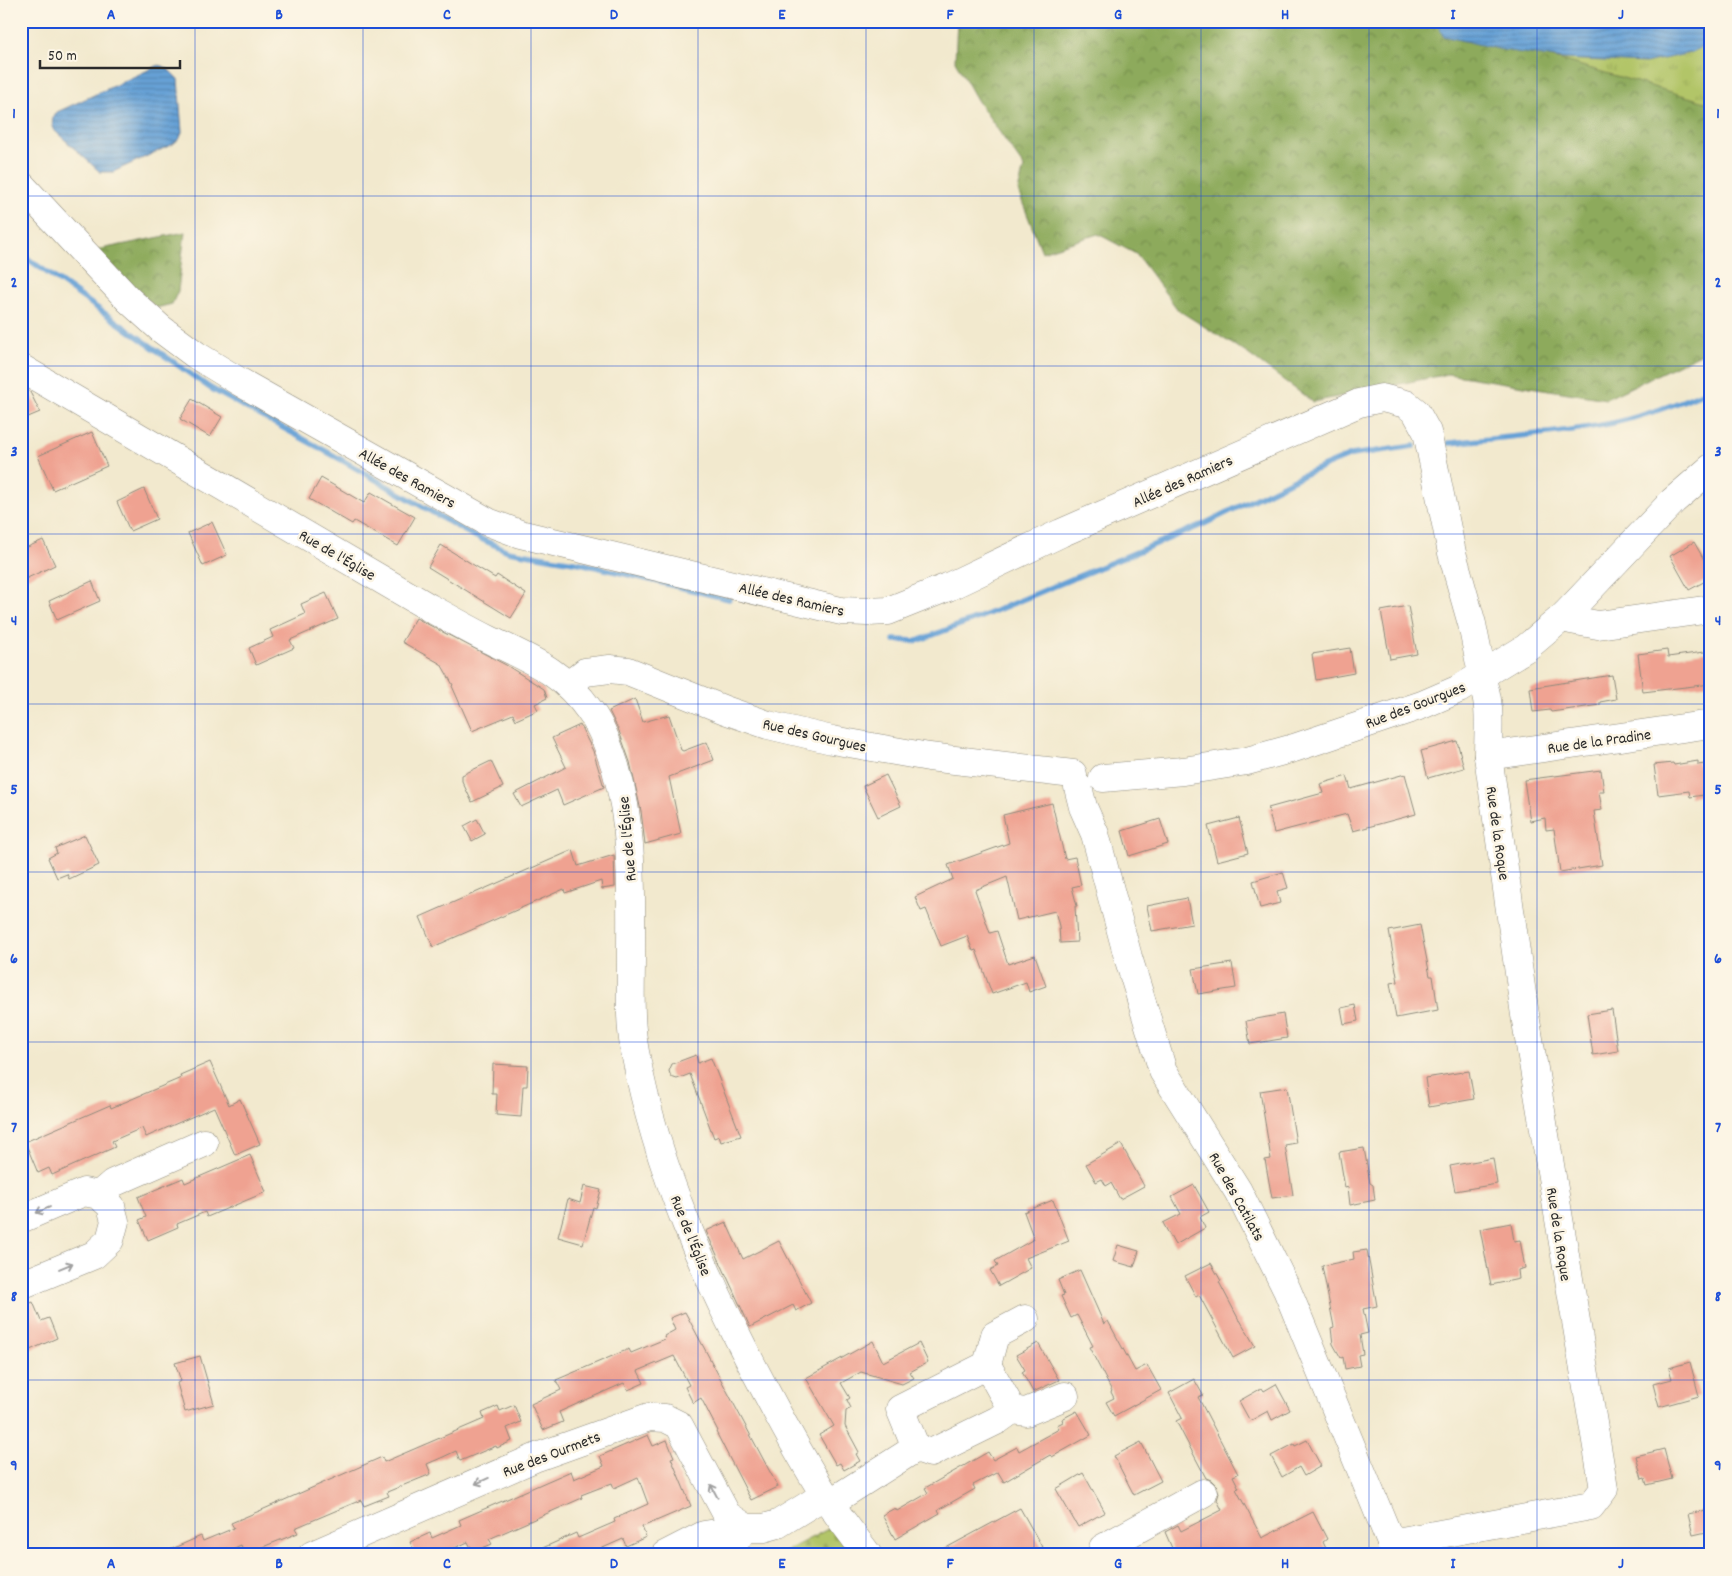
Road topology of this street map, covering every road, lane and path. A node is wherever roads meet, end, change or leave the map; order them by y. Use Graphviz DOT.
graph roads {
  1 [pos="21,184"];
  2 [pos="21,368"];
  3 [pos="1711,468"];
  4 [pos="1711,609"];
  5 [pos="1565,615"];
  6 [pos="1482,675"];
  7 [pos="569,685"];
  8 [pos="1711,724"];
  9 [pos="1488,756"];
  10 [pos="1087,782"];
  11 [pos="204,1143"];
  12 [pos="99,1195"];
  13 [pos="21,1219"];
  14 [pos="21,1285"];
  15 [pos="1025,1319"];
  16 [pos="987,1366"];
  17 [pos="1065,1396"];
  18 [pos="1012,1410"];
  19 [pos="916,1448"];
  20 [pos="1203,1493"];
  21 [pos="827,1498"];
  22 [pos="745,1527"];
  23 [pos="1394,1549"];
  24 [pos="1097,1552"];
  25 [pos="312,1555"];
  26 [pos="665,1555"];
  27 [pos="868,1555"];
  28 [pos="1135,1555"];
  1 -- 6 [label="street, Allée des Ramiers"];
  2 -- 7 [label="street, Rue de l'Église"];
  3 -- 5 [label="street, Rue des Gourgues"];
  4 -- 5 [label="street"];
  5 -- 6 [label="street, Rue des Gourgues"];
  6 -- 9 [label="street, Rue de la Roque"];
  6 -- 10 [label="street, Rue des Gourgues"];
  7 -- 10 [label="street, Rue des Gourgues"];
  7 -- 21 [label="street, Rue de l'Église"];
  8 -- 9 [label="street, Rue de la Pradine"];
  9 -- 23 [label="street, Rue de la Roque"];
  10 -- 23 [label="street, Rue des Catilats"];
  11 -- 12 [label="street"];
  12 -- 13 [label="street, one-way"];
  14 -- 12 [label="street, one-way"];
  15 -- 16 [label="street"];
  16 -- 18 [label="street"];
  16 -- 19 [label="street"];
  17 -- 18 [label="street"];
  18 -- 19 [label="street"];
  19 -- 21 [label="street"];
  20 -- 24 [label="street"];
  21 -- 22 [label="street"];
  21 -- 27 [label="street, Rue de l'Église"];
  22 -- 25 [label="street, Rue des Ourmets, one-way"];
  22 -- 26 [label="street"];
  24 -- 28 [label="street"];
}
